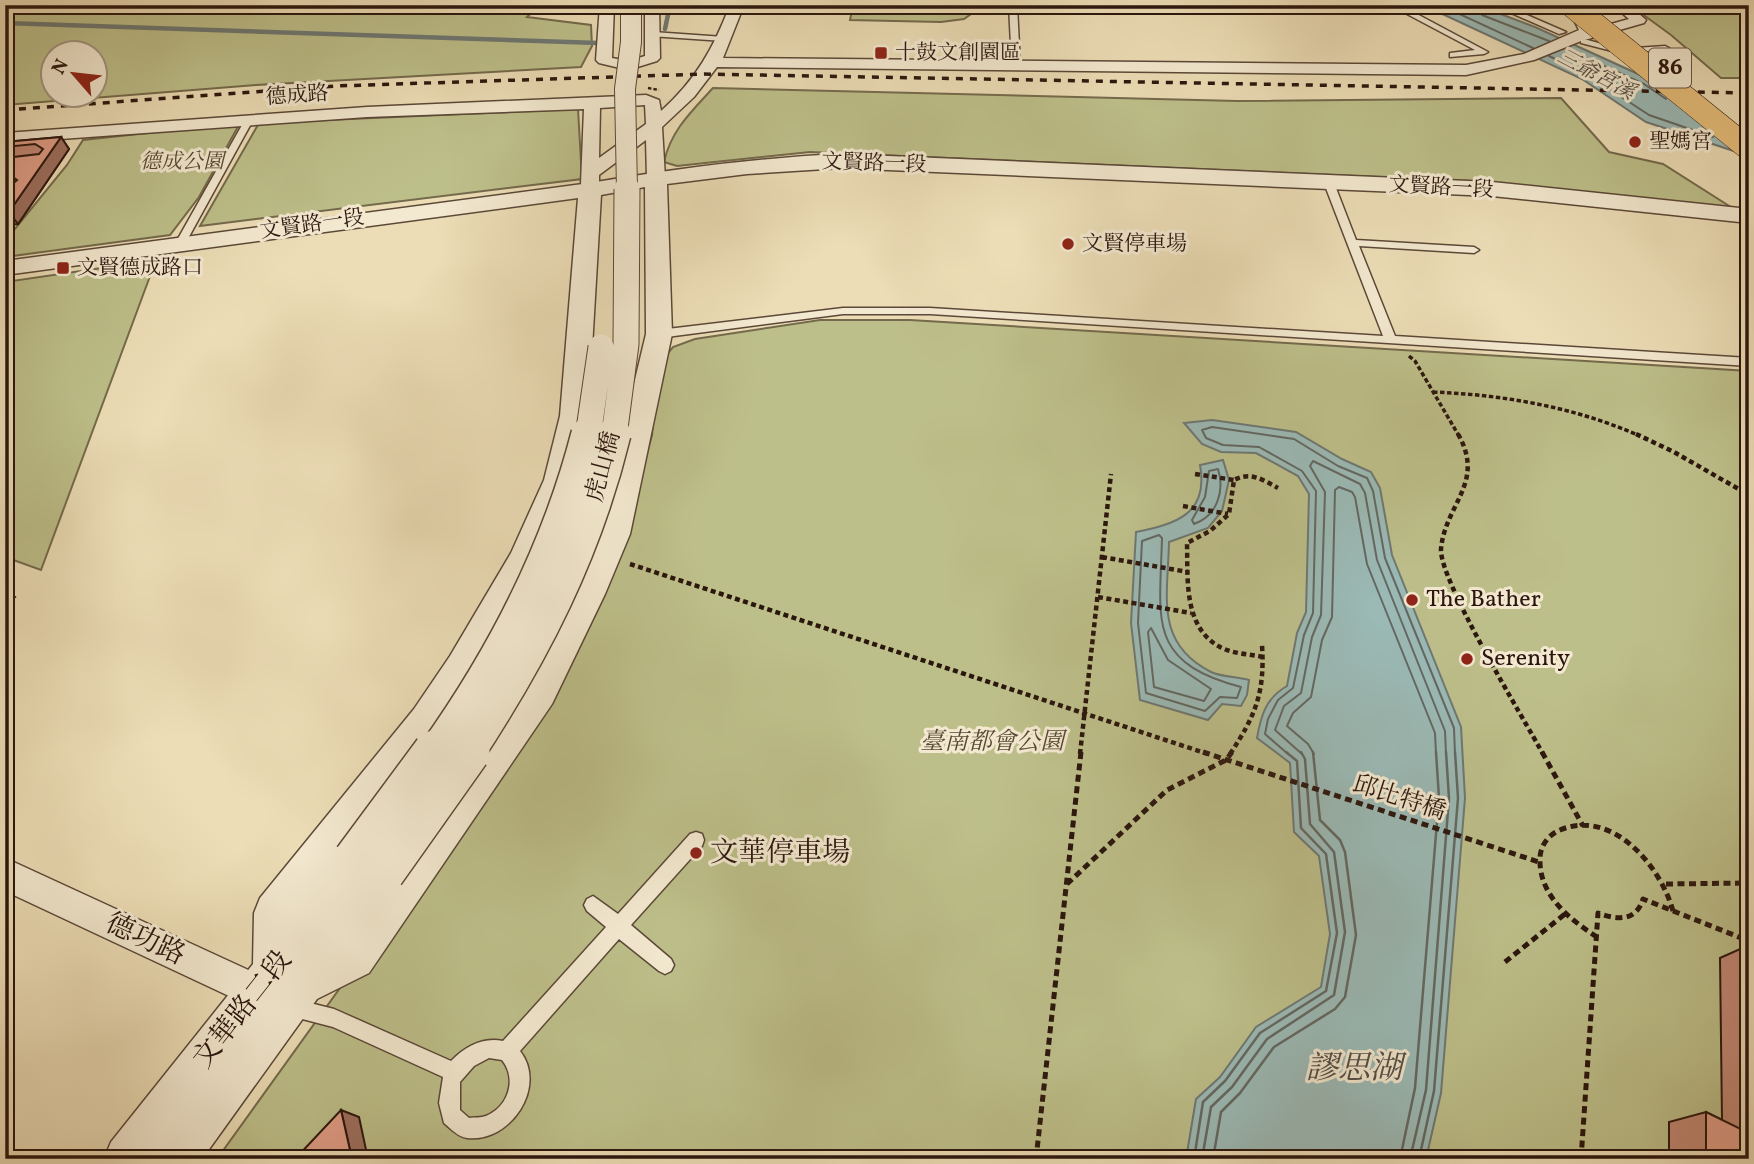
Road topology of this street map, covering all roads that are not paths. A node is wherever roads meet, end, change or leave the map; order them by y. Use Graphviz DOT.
graph roads {
  1 [pos="607,5"];
  2 [pos="616,5"];
  3 [pos="631,5"];
  4 [pos="652,5"];
  5 [pos="737,5"];
  6 [pos="1013,5"];
  7 [pos="1394,5"];
  8 [pos="1497,5"];
  9 [pos="1564,5"];
  10 [pos="1572,5"];
  11 [pos="1591,5"];
  12 [pos="1620,5"];
  13 [pos="653,34"];
  14 [pos="1573,38"];
  15 [pos="724,39"];
  16 [pos="1665,48"];
  17 [pos="1453,55"];
  18 [pos="713,62"];
  19 [pos="1016,66"];
  20 [pos="592,104"];
  21 [pos="249,120"];
  22 [pos="653,127"];
  23 [pos="1749,131"];
  24 [pos="5,138"];
  25 [pos="1749,149"];
  26 [pos="656,178"];
  27 [pos="590,181"];
  28 [pos="1329,183"];
  29 [pos="1749,216"];
  30 [pos="1353,243"];
  31 [pos="180,244"];
  32 [pos="1474,250"];
  33 [pos="5,268"];
  34 [pos="659,334"];
  35 [pos="1391,341"];
  36 [pos="1749,362"];
  37 [pos="696,840"];
  38 [pos="369,866"];
  39 [pos="5,874"];
  40 [pos="593,905"];
  41 [pos="620,927"];
  42 [pos="665,965"];
  43 [pos="279,989"];
  44 [pos="507,1051"];
  45 [pos="454,1072"];
  46 [pos="128,1159"];
  47 [pos="172,1159"];
  1 -- 13 [label="street"];
  2 -- 38 [label="street, 虎山橋, bridge"];
  3 -- 38 [label="street, 虎山橋, bridge"];
  4 -- 13 [label="street"];
  5 -- 15 [label="street"];
  6 -- 19 [label="lane"];
  7 -- 17 [label="lane"];
  8 -- 14 [label="lane"];
  9 -- 14 [label="street"];
  10 -- 25 [label="highway, 86, bridge"];
  11 -- 23 [label="highway, 86"];
  12 -- 14 [label="street"];
  13 -- 15 [label="lane"];
  14 -- 16 [label="lane"];
  14 -- 19 [label="street"];
  15 -- 18 [label="street"];
  18 -- 19 [label="street"];
  18 -- 22 [label="street"];
  20 -- 21 [label="street, 德成路"];
  20 -- 22 [label="street"];
  20 -- 27 [label="street"];
  21 -- 24 [label="street, 德成路"];
  21 -- 31 [label="lane"];
  22 -- 26 [label="street"];
  22 -- 27 [label="street"];
  26 -- 27 [label="street, 文賢路一段"];
  26 -- 28 [label="street, 文賢路一段"];
  26 -- 34 [label="street"];
  27 -- 31 [label="street, 文賢路一段"];
  27 -- 43 [label="street"];
  28 -- 29 [label="street, 文賢路一段"];
  28 -- 30 [label="lane"];
  30 -- 32 [label="lane"];
  30 -- 35 [label="lane"];
  31 -- 33 [label="street, 文賢路一段"];
  34 -- 35 [label="lane"];
  34 -- 43 [label="street"];
  35 -- 36 [label="lane"];
  37 -- 41 [label="lane"];
  38 -- 43 [label="street, 文華路二段"];
  39 -- 43 [label="street, 德功路"];
  40 -- 41 [label="lane"];
  41 -- 42 [label="lane"];
  41 -- 44 [label="lane"];
  43 -- 45 [label="lane"];
  43 -- 46 [label="street, 文華路二段"];
  43 -- 47 [label="street, 文華路二段"];
  44 -- 45 [label="lane"];
  44 -- 45 [label="lane"];
}
